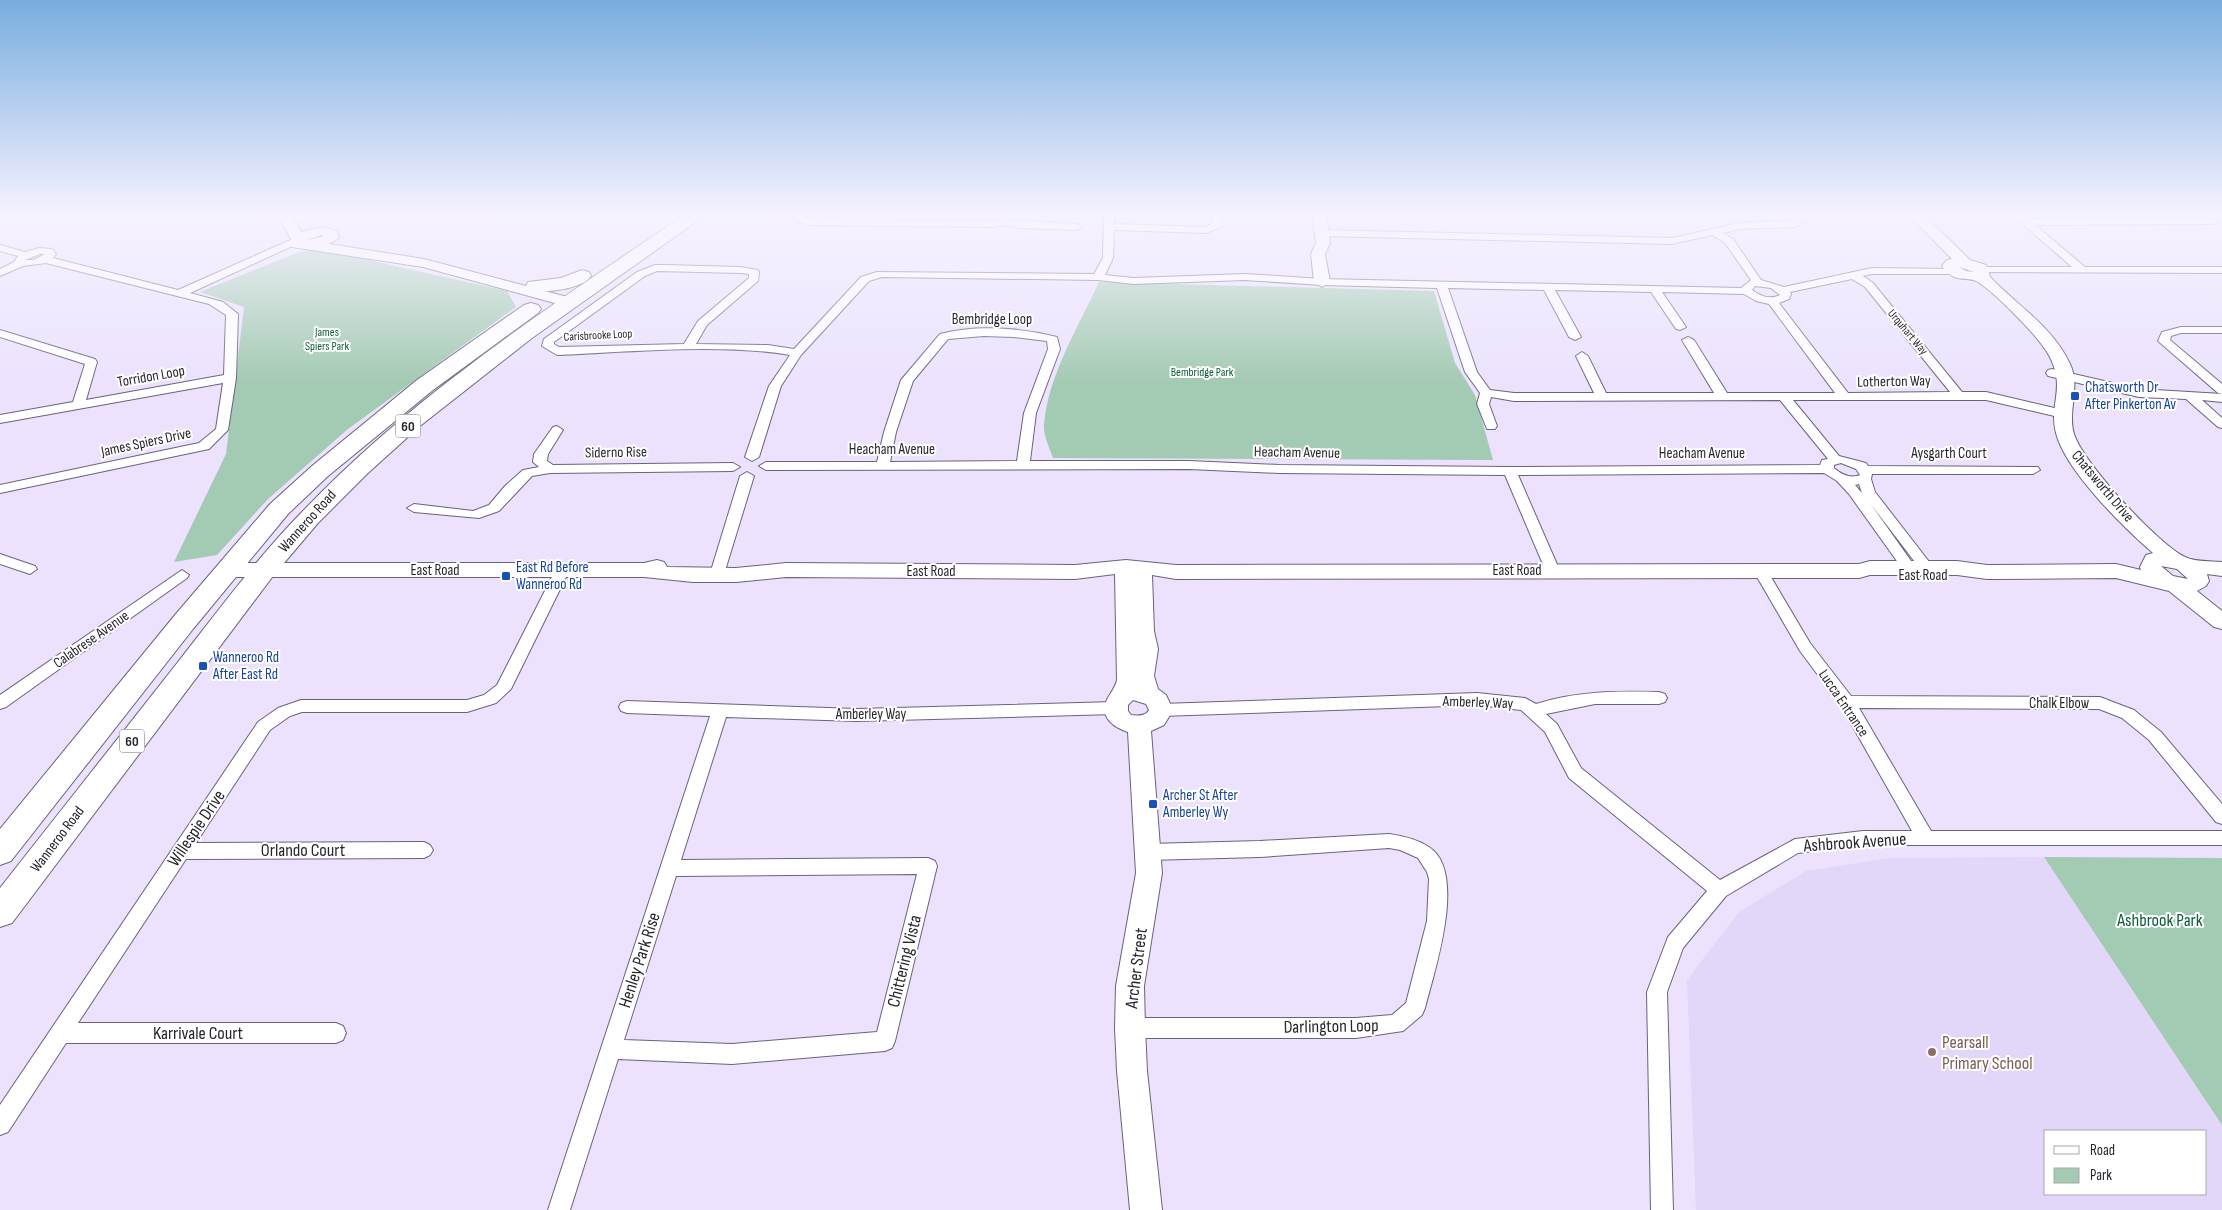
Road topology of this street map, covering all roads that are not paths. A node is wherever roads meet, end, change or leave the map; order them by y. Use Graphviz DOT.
graph roads {
  1 [pos="86,270"];
  2 [pos="244,270"];
  3 [pos="455,270"];
  4 [pos="590,270"];
  5 [pos="595,270"];
  6 [pos="649,270"];
  7 [pos="743,270"];
  8 [pos="1101,270"];
  9 [pos="1320,270"];
  10 [pos="1749,270"];
  11 [pos="1923,270"];
  12 [pos="1967,270"];
  13 [pos="1852,274"];
  14 [pos="1098,277"];
  15 [pos="1322,282"];
  16 [pos="1758,283"];
  17 [pos="1442,285"];
  18 [pos="1548,288"];
  19 [pos="1656,290"];
  20 [pos="1783,290"];
  21 [pos="1747,291"];
  22 [pos="552,294"];
  23 [pos="186,295"];
  24 [pos="1772,301"];
  25 [pos="1680,327"];
  26 [pos="2222,330"];
  27 [pos="0,333"];
  28 [pos="1575,337"];
  29 [pos="1688,340"];
  30 [pos="688,347"];
  31 [pos="797,353"];
  32 [pos="1582,356"];
  33 [pos="2059,374"];
  34 [pos="230,378"];
  35 [pos="2222,390"];
  36 [pos="1486,392"];
  37 [pos="1601,396"];
  38 [pos="1959,396"];
  39 [pos="1723,397"];
  40 [pos="1784,397"];
  41 [pos="1845,397"];
  42 [pos="2190,397"];
  43 [pos="2222,398"];
  44 [pos="78,406"];
  45 [pos="2056,412"];
  46 [pos="0,419"];
  47 [pos="2222,424"];
  48 [pos="1491,426"];
  49 [pos="557,430"];
  50 [pos="752,457"];
  51 [pos="1831,464"];
  52 [pos="883,465"];
  53 [pos="733,466"];
  54 [pos="766,466"];
  55 [pos="1023,467"];
  56 [pos="550,469"];
  57 [pos="2033,470"];
  58 [pos="1510,471"];
  59 [pos="1865,474"];
  60 [pos="747,476"];
  61 [pos="1842,479"];
  62 [pos="0,489"];
  63 [pos="2101,494"];
  64 [pos="414,508"];
  65 [pos="0,559"];
  66 [pos="2150,562"];
  67 [pos="2180,563"];
  68 [pos="30,569"];
  69 [pos="2222,569"];
  70 [pos="226,570"];
  71 [pos="264,570"];
  72 [pos="718,570"];
  73 [pos="1552,570"];
  74 [pos="1760,570"];
  75 [pos="562,571"];
  76 [pos="2116,571"];
  77 [pos="1920,572"];
  78 [pos="1133,573"];
  79 [pos="2222,573"];
  80 [pos="182,575"];
  81 [pos="2171,583"];
  82 [pos="2198,583"];
  83 [pos="2221,621"];
  84 [pos="1659,698"];
  85 [pos="1137,701"];
  86 [pos="0,702"];
  87 [pos="1847,702"];
  88 [pos="627,707"];
  89 [pos="720,710"];
  90 [pos="1532,712"];
  91 [pos="2222,817"];
  92 [pos="58,838"];
  93 [pos="1926,838"];
  94 [pos="2222,838"];
  95 [pos="424,850"];
  96 [pos="181,851"];
  97 [pos="0,852"];
  98 [pos="1148,852"];
  99 [pos="0,868"];
  100 [pos="669,868"];
  101 [pos="1719,890"];
  102 [pos="0,913"];
  103 [pos="1130,1028"];
  104 [pos="60,1032"];
  105 [pos="336,1032"];
  106 [pos="611,1049"];
  107 [pos="0,1124"];
  108 [pos="559,1210"];
  109 [pos="1146,1210"];
  110 [pos="1662,1210"];
  1 -- 23 [label="street, James Spiers Drive"];
  2 -- 23 [label="street"];
  3 -- 22 [label="street"];
  4 -- 22 [label="highway"];
  5 -- 22 [label="highway, Wanneroo Road / 60"];
  6 -- 30 [label="street, Carisbrooke Loop"];
  7 -- 30 [label="street, Carisbrooke Loop"];
  8 -- 14 [label="street"];
  9 -- 15 [label="street"];
  10 -- 16 [label="street"];
  11 -- 13 [label="street"];
  12 -- 33 [label="street, Chatsworth Drive"];
  13 -- 20 [label="street"];
  13 -- 38 [label="street, Urquhart Way"];
  14 -- 15 [label="street"];
  14 -- 31 [label="street"];
  15 -- 17 [label="street"];
  16 -- 20 [label="street"];
  16 -- 21 [label="street"];
  17 -- 18 [label="street"];
  17 -- 36 [label="street"];
  18 -- 19 [label="street"];
  18 -- 28 [label="street"];
  19 -- 21 [label="street"];
  19 -- 25 [label="street"];
  20 -- 24 [label="street"];
  21 -- 24 [label="street"];
  22 -- 70 [label="highway, Wanneroo Road / 60"];
  22 -- 71 [label="highway, Wanneroo Road / 60"];
  23 -- 34 [label="street, James Spiers Drive"];
  24 -- 41 [label="street"];
  26 -- 35 [label="street"];
  27 -- 44 [label="street"];
  29 -- 39 [label="street"];
  30 -- 31 [label="street, Carisbrooke Loop"];
  31 -- 50 [label="street"];
  32 -- 37 [label="street"];
  33 -- 42 [label="street"];
  33 -- 45 [label="street, Chatsworth Drive"];
  34 -- 44 [label="street, Torridon Loop"];
  34 -- 62 [label="street, James Spiers Drive"];
  36 -- 37 [label="street, Lotherton Way"];
  36 -- 48 [label="street"];
  37 -- 39 [label="street, Lotherton Way"];
  38 -- 41 [label="street, Lotherton Way"];
  38 -- 45 [label="street, Lotherton Way"];
  39 -- 40 [label="street, Lotherton Way"];
  40 -- 41 [label="street, Lotherton Way"];
  40 -- 51 [label="street"];
  42 -- 43 [label="street"];
  42 -- 47 [label="street"];
  44 -- 46 [label="street, Torridon Loop"];
  45 -- 63 [label="street, Chatsworth Drive"];
  49 -- 56 [label="street"];
  50 -- 53 [label="street"];
  50 -- 54 [label="street"];
  51 -- 58 [label="street, Heacham Avenue"];
  51 -- 59 [label="street, Heacham Avenue"];
  51 -- 61 [label="street"];
  52 -- 54 [label="street, Heacham Avenue"];
  52 -- 55 [label="street, Heacham Avenue"];
  52 -- 55 [label="street, Bembridge Loop"];
  53 -- 56 [label="street, Siderno Rise"];
  53 -- 60 [label="street"];
  54 -- 60 [label="street"];
  55 -- 58 [label="street, Heacham Avenue"];
  56 -- 64 [label="street, Siderno Rise"];
  57 -- 59 [label="street, Aysgarth Court"];
  58 -- 73 [label="street"];
  59 -- 61 [label="street, Aysgarth Court"];
  59 -- 77 [label="street"];
  60 -- 72 [label="street"];
  61 -- 77 [label="street"];
  63 -- 66 [label="street, Chatsworth Drive"];
  63 -- 67 [label="street, Chatsworth Drive"];
  65 -- 68 [label="street"];
  66 -- 67 [label="street, East Road"];
  66 -- 76 [label="street, East Road"];
  66 -- 81 [label="street, Chatsworth Drive"];
  67 -- 69 [label="street"];
  67 -- 82 [label="street, Chatsworth Drive"];
  70 -- 71 [label="street, East Road"];
  70 -- 97 [label="highway, Wanneroo Road / 60"];
  71 -- 75 [label="street, East Road"];
  71 -- 92 [label="highway, Wanneroo Road / 60"];
  72 -- 75 [label="street, East Road"];
  72 -- 78 [label="street, East Road"];
  73 -- 74 [label="street, East Road"];
  73 -- 78 [label="street, East Road"];
  74 -- 77 [label="street, East Road"];
  74 -- 87 [label="street, Lucca Entrance"];
  75 -- 96 [label="street, Willespie Drive"];
  76 -- 77 [label="street, East Road"];
  76 -- 81 [label="street, East Road"];
  78 -- 85 [label="street"];
  79 -- 82 [label="street"];
  80 -- 86 [label="street, Calabrese Avenue"];
  81 -- 82 [label="street"];
  81 -- 83 [label="street, Chatsworth Drive"];
  82 -- 83 [label="street, Chatsworth Drive"];
  84 -- 90 [label="street"];
  85 -- 89 [label="street, Amberley Way"];
  85 -- 90 [label="street, Amberley Way"];
  85 -- 98 [label="street, Archer Street"];
  87 -- 91 [label="street, Chalk Elbow"];
  87 -- 93 [label="street, Lucca Entrance"];
  88 -- 89 [label="street, Amberley Way"];
  89 -- 100 [label="street, Henley Park Rise"];
  90 -- 101 [label="street, Amberley Way"];
  92 -- 99 [label="highway"];
  92 -- 102 [label="highway, Wanneroo Road / 60"];
  93 -- 94 [label="street, Ashbrook Avenue"];
  93 -- 101 [label="street, Ashbrook Avenue"];
  95 -- 96 [label="street, Orlando Court"];
  96 -- 104 [label="street, Willespie Drive"];
  98 -- 103 [label="street, Archer Street"];
  98 -- 103 [label="street, Darlington Loop"];
  100 -- 106 [label="street, Henley Park Rise"];
  100 -- 106 [label="street, Chittering Vista"];
  101 -- 110 [label="street, Ashbrook Avenue"];
  103 -- 109 [label="street, Archer Street"];
  104 -- 105 [label="street, Karrivale Court"];
  104 -- 107 [label="street, Willespie Drive"];
  106 -- 108 [label="street, Henley Park Rise"];
}
